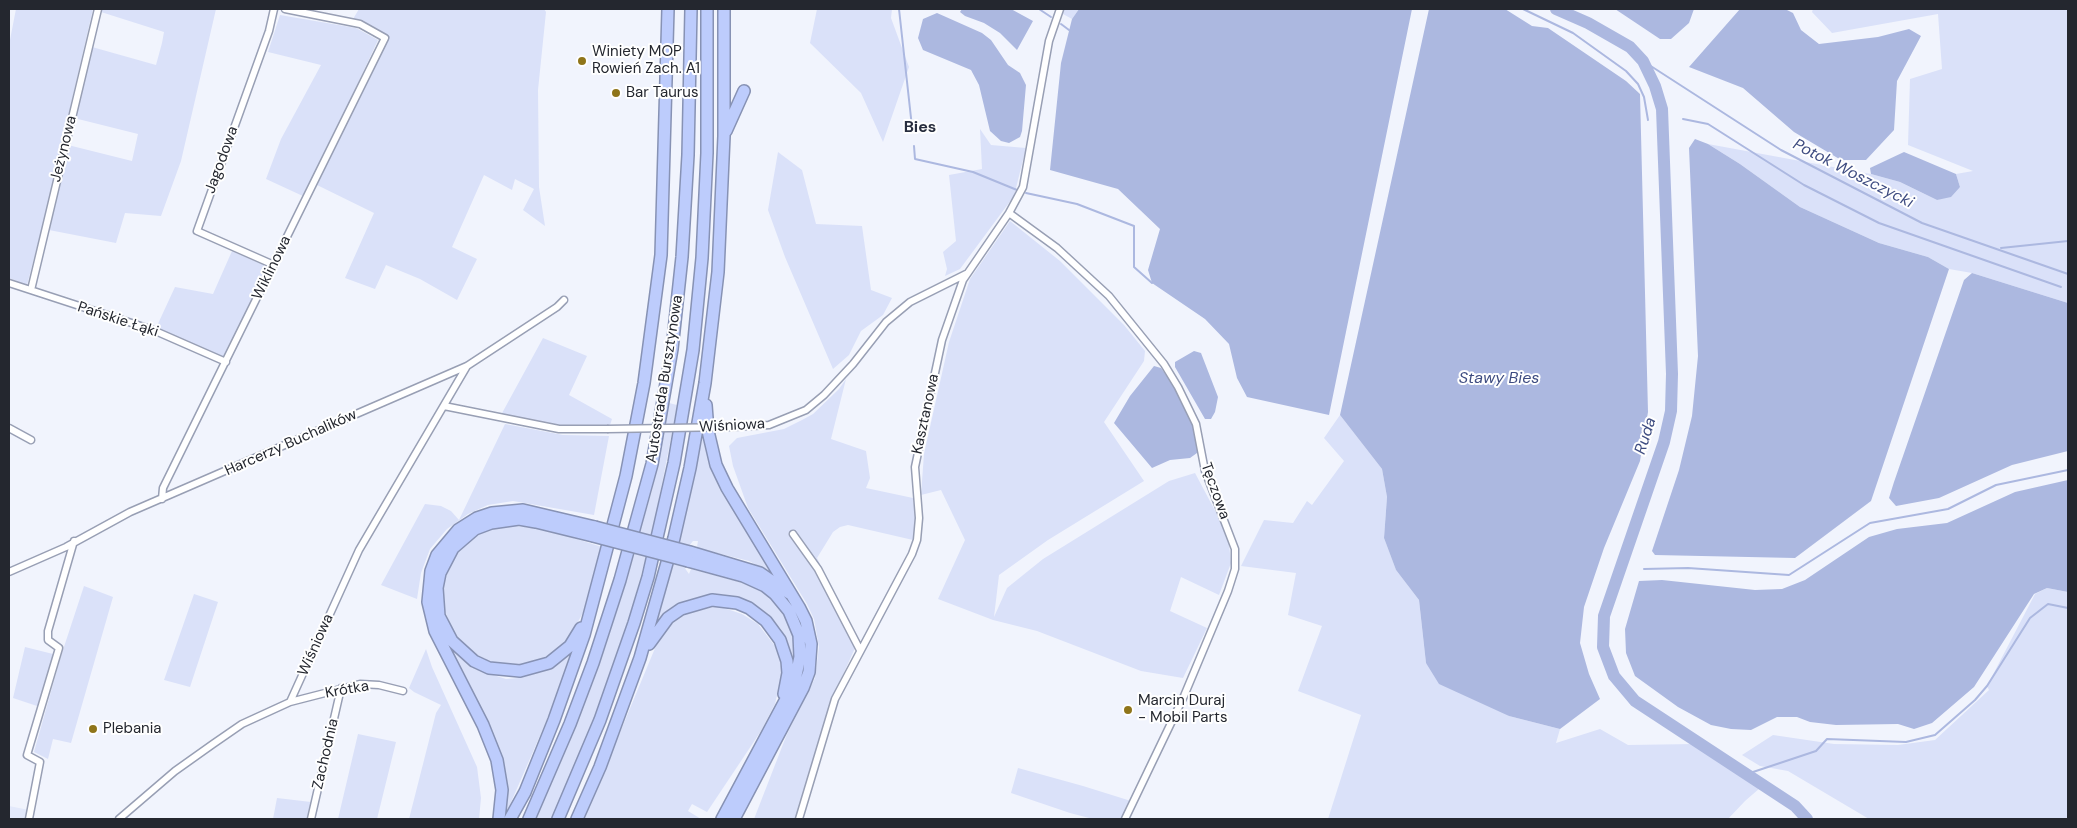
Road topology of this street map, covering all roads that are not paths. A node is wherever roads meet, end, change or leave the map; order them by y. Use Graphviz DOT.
graph roads {
  1 [pos="98,9"];
  2 [pos="274,9"];
  3 [pos="285,9"];
  4 [pos="668,9"];
  5 [pos="691,9"];
  6 [pos="707,9"];
  7 [pos="724,9"];
  8 [pos="1060,9"];
  9 [pos="744,92"];
  10 [pos="724,136"];
  11 [pos="1009,213"];
  12 [pos="274,265"];
  13 [pos="967,273"];
  14 [pos="9,283"];
  15 [pos="31,290"];
  16 [pos="564,300"];
  17 [pos="226,362"];
  18 [pos="467,366"];
  19 [pos="705,383"];
  20 [pos="444,406"];
  21 [pos="9,428"];
  22 [pos="31,440"];
  23 [pos="162,500"];
  24 [pos="594,532"];
  25 [pos="793,534"];
  26 [pos="74,541"];
  27 [pos="689,557"];
  28 [pos="9,572"];
  29 [pos="792,597"];
  30 [pos="591,609"];
  31 [pos="860,650"];
  32 [pos="640,658"];
  33 [pos="341,688"];
  34 [pos="404,691"];
  35 [pos="290,702"];
  36 [pos="782,704"];
  37 [pos="29,819"];
  38 [pos="119,819"];
  39 [pos="311,819"];
  40 [pos="499,819"];
  41 [pos="510,819"];
  42 [pos="529,819"];
  43 [pos="558,819"];
  44 [pos="577,819"];
  45 [pos="722,819"];
  46 [pos="734,819"];
  47 [pos="798,819"];
  48 [pos="1125,819"];
  1 -- 15 [label="street, Jeżynowa"];
  2 -- 12 [label="street, Jagodowa"];
  3 -- 12 [label="street, Wiklinowa"];
  4 -- 30 [label="highway"];
  5 -- 42 [label="highway, Autostrada Bursztynowa"];
  6 -- 43 [label="highway, Autostrada Bursztynowa"];
  7 -- 10 [label="highway"];
  8 -- 11 [label="street, Kasztanowa"];
  9 -- 10 [label="highway"];
  10 -- 19 [label="highway"];
  11 -- 13 [label="street, Kasztanowa"];
  11 -- 48 [label="street, Tęczowa"];
  12 -- 17 [label="street, Wiklinowa"];
  13 -- 20 [label="street, Wiśniowa, bridge"];
  13 -- 31 [label="street, Kasztanowa"];
  14 -- 15 [label="street, Pańskie Łąki"];
  15 -- 17 [label="street, Pańskie Łąki"];
  16 -- 18 [label="street, Harcerzy Buchalików"];
  17 -- 23 [label="street, Wiklinowa"];
  18 -- 20 [label="street, Wiśniowa"];
  18 -- 23 [label="street, Harcerzy Buchalików"];
  19 -- 29 [label="highway"];
  19 -- 32 [label="highway"];
  20 -- 35 [label="street, Wiśniowa"];
  21 -- 22 [label="street"];
  23 -- 26 [label="street, Harcerzy Buchalików"];
  24 -- 27 [label="highway, bridge"];
  24 -- 30 [label="highway"];
  24 -- 40 [label="highway"];
  25 -- 31 [label="street"];
  26 -- 28 [label="street, Harcerzy Buchalików"];
  26 -- 37 [label="street"];
  27 -- 29 [label="highway"];
  27 -- 36 [label="highway"];
  29 -- 46 [label="highway"];
  30 -- 41 [label="highway"];
  31 -- 47 [label="street, Kasztanowa"];
  32 -- 36 [label="highway"];
  32 -- 44 [label="highway"];
  33 -- 34 [label="street, Krótka"];
  33 -- 35 [label="street, Krótka"];
  33 -- 39 [label="street, Zachodnia"];
  35 -- 38 [label="street"];
  36 -- 45 [label="highway"];
}
